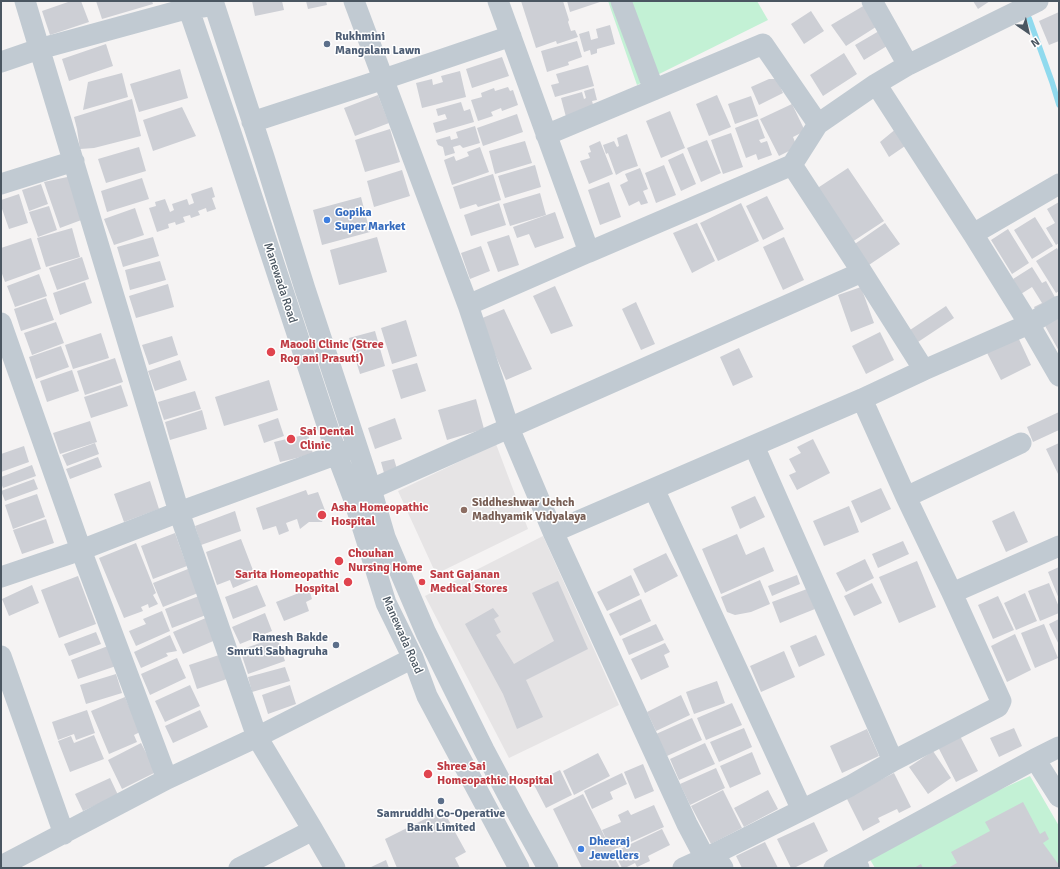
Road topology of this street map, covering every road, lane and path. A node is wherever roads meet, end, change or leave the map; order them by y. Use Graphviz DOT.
graph roads {
  1 [pos="25,1"];
  2 [pos="354,1"];
  3 [pos="498,1"];
  4 [pos="621,1"];
  5 [pos="872,1"];
  6 [pos="1038,1"];
  7 [pos="187,4"];
  8 [pos="214,4"];
  9 [pos="510,36"];
  10 [pos="39,49"];
  11 [pos="1,62"];
  12 [pos="908,66"];
  13 [pos="384,79"];
  14 [pos="876,84"];
  15 [pos="654,90"];
  16 [pos="252,122"];
  17 [pos="818,124"];
  18 [pos="546,136"];
  19 [pos="74,162"];
  20 [pos="792,165"];
  21 [pos="1,184"];
  22 [pos="1059,184"];
  23 [pos="973,234"];
  24 [pos="589,252"];
  25 [pos="862,272"];
  26 [pos="468,305"];
  27 [pos="1059,306"];
  28 [pos="1,323"];
  29 [pos="1029,324"];
  30 [pos="924,370"];
  31 [pos="1059,376"];
  32 [pos="862,399"];
  33 [pos="509,428"];
  34 [pos="1021,443"];
  35 [pos="754,446"];
  36 [pos="357,447"];
  37 [pos="337,455"];
  38 [pos="654,489"];
  39 [pos="362,493"];
  40 [pos="906,497"];
  41 [pos="179,512"];
  42 [pos="553,532"];
  43 [pos="1059,546"];
  44 [pos="81,550"];
  45 [pos="1,577"];
  46 [pos="952,593"];
  47 [pos="1,656"];
  48 [pos="413,658"];
  49 [pos="257,737"];
  50 [pos="1059,747"];
  51 [pos="1035,759"];
  52 [pos="893,762"];
  53 [pos="167,779"];
  54 [pos="1059,797"];
  55 [pos="802,810"];
  56 [pos="312,830"];
  57 [pos="64,834"];
  58 [pos="714,860"];
  59 [pos="856,863"];
  60 [pos="1,866"];
  61 [pos="239,868"];
  62 [pos="335,868"];
  63 [pos="518,868"];
  64 [pos="548,868"];
  65 [pos="683,868"];
  66 [pos="834,868"];
  1 -- 10 [label="street"];
  2 -- 13 [label="street"];
  3 -- 9 [label="street"];
  4 -- 15 [label="street"];
  5 -- 12 [label="street"];
  6 -- 12 [label="street"];
  7 -- 8 [label="street"];
  7 -- 10 [label="street"];
  7 -- 37 [label="street, Manewada Road"];
  8 -- 16 [label="street"];
  9 -- 13 [label="street"];
  9 -- 18 [label="street"];
  10 -- 11 [label="street"];
  10 -- 19 [label="street"];
  12 -- 14 [label="street"];
  13 -- 16 [label="street"];
  13 -- 26 [label="street"];
  14 -- 17 [label="street"];
  14 -- 23 [label="street"];
  15 -- 17 [label="street"];
  15 -- 18 [label="street"];
  16 -- 36 [label="street"];
  17 -- 20 [label="street"];
  18 -- 24 [label="street"];
  19 -- 21 [label="street"];
  19 -- 41 [label="street"];
  20 -- 24 [label="street"];
  20 -- 25 [label="street"];
  22 -- 23 [label="street"];
  23 -- 29 [label="street"];
  24 -- 26 [label="street"];
  25 -- 30 [label="street"];
  25 -- 33 [label="street"];
  26 -- 33 [label="street"];
  27 -- 29 [label="street"];
  28 -- 44 [label="street"];
  29 -- 30 [label="street"];
  29 -- 31 [label="street"];
  30 -- 32 [label="street"];
  32 -- 35 [label="street"];
  32 -- 40 [label="street"];
  33 -- 39 [label="street"];
  33 -- 42 [label="street"];
  34 -- 40 [label="street"];
  35 -- 38 [label="street"];
  35 -- 52 [label="street"];
  36 -- 37 [label="street"];
  36 -- 39 [label="street"];
  37 -- 39 [label="street, Manewada Road"];
  37 -- 41 [label="street"];
  38 -- 42 [label="street"];
  38 -- 55 [label="street"];
  39 -- 48 [label="street, Manewada Road"];
  39 -- 64 [label="street"];
  40 -- 46 [label="street"];
  41 -- 44 [label="street"];
  41 -- 49 [label="street"];
  42 -- 58 [label="street"];
  43 -- 46 [label="street"];
  44 -- 45 [label="street"];
  44 -- 53 [label="street"];
  46 -- 52 [label="street"];
  47 -- 57 [label="street"];
  48 -- 49 [label="street"];
  48 -- 63 [label="street, Manewada Road"];
  49 -- 53 [label="street"];
  49 -- 56 [label="street"];
  50 -- 51 [label="street"];
  51 -- 54 [label="street"];
  51 -- 59 [label="street"];
  52 -- 55 [label="street"];
  53 -- 57 [label="street"];
  55 -- 58 [label="street"];
  56 -- 61 [label="street"];
  56 -- 62 [label="street"];
  57 -- 60 [label="street"];
  58 -- 65 [label="street"];
  59 -- 66 [label="street"];
}
